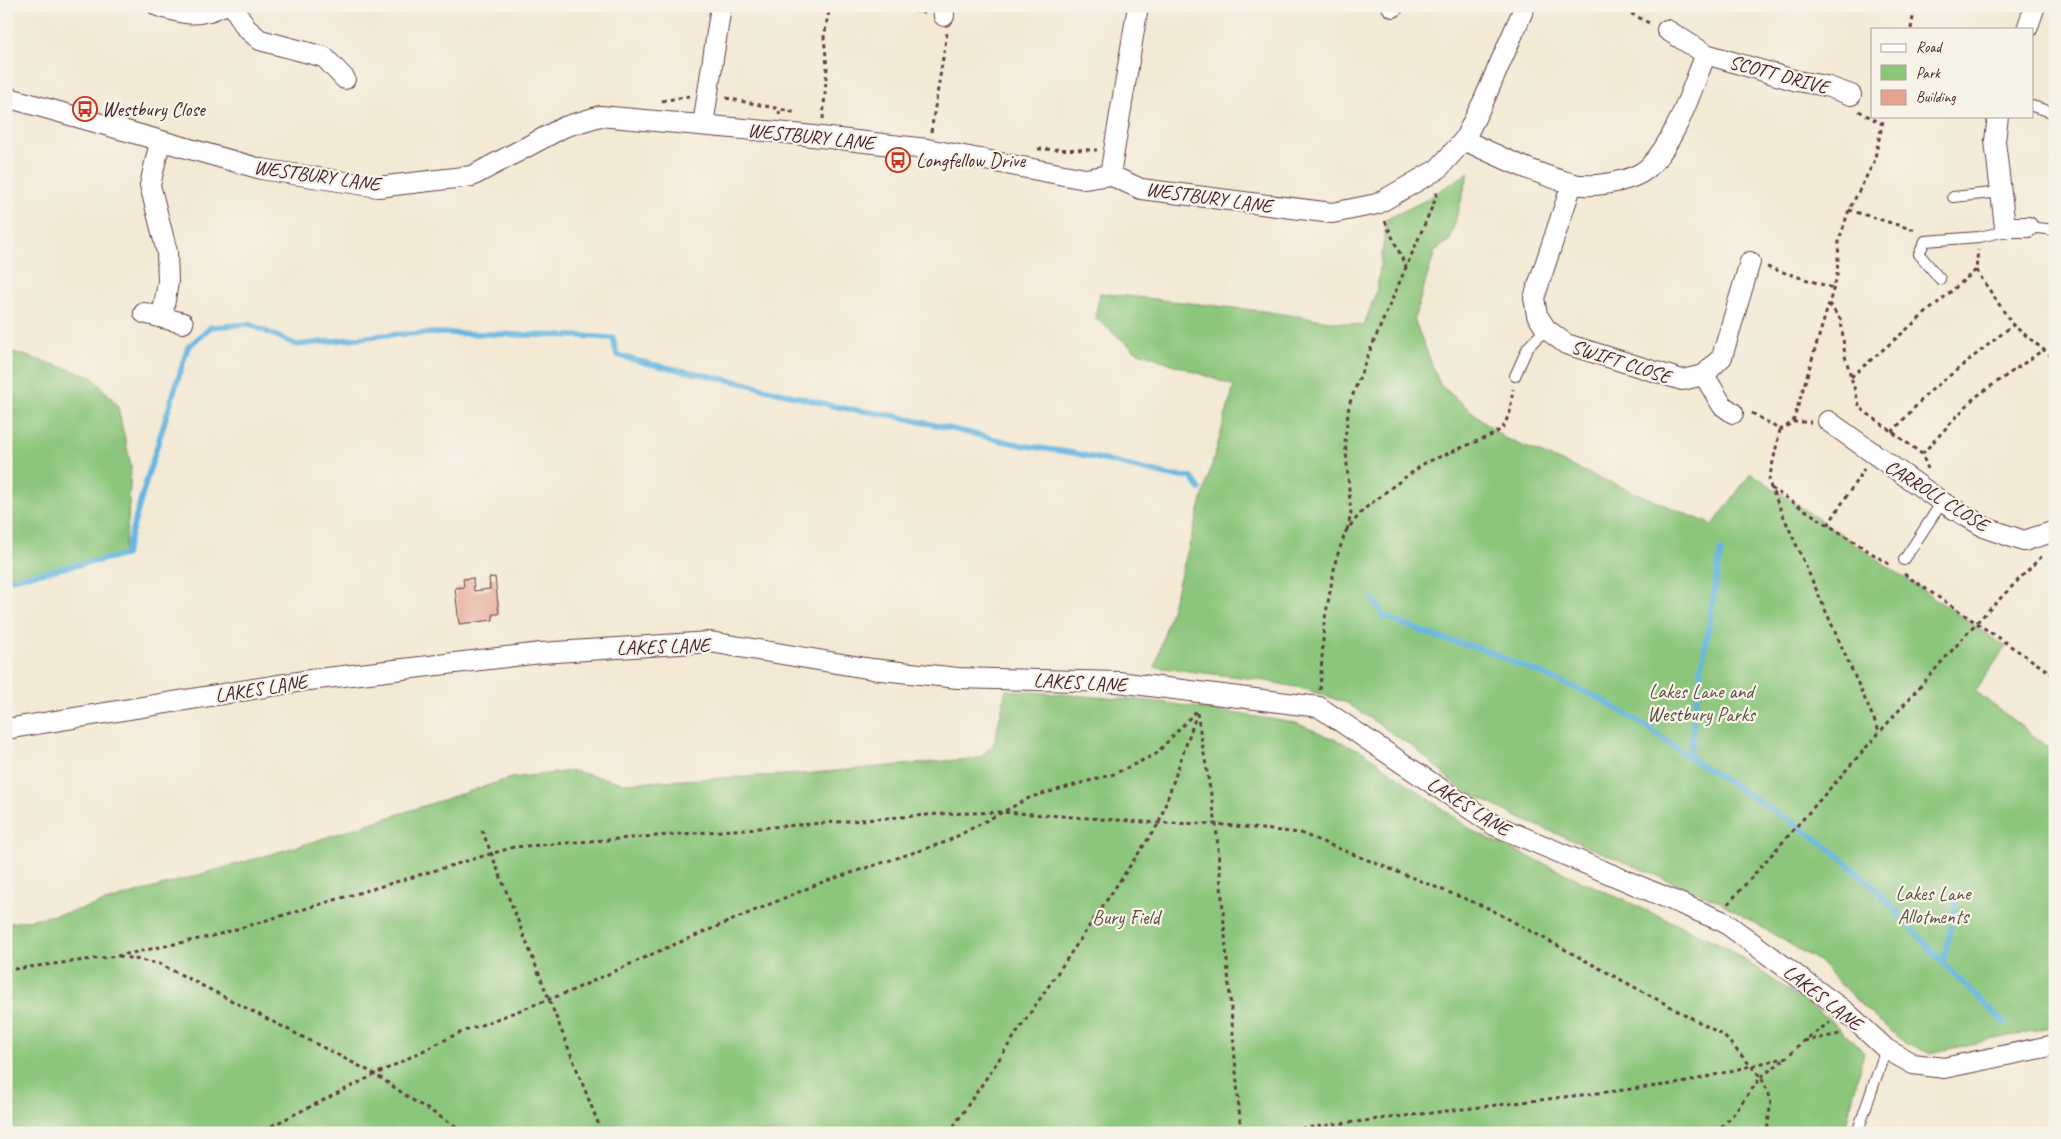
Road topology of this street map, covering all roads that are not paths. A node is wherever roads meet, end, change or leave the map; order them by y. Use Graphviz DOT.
graph roads {
  1 [pos="158,6"];
  2 [pos="222,6"];
  3 [pos="233,6"];
  4 [pos="721,6"];
  5 [pos="1138,6"];
  6 [pos="1525,6"];
  7 [pos="2035,6"];
  8 [pos="2027,28"];
  9 [pos="1667,30"];
  10 [pos="1706,54"];
  11 [pos="345,79"];
  12 [pos="1851,95"];
  13 [pos="6,97"];
  14 [pos="2034,107"];
  15 [pos="2055,113"];
  16 [pos="1998,118"];
  17 [pos="703,125"];
  18 [pos="1464,140"];
  19 [pos="160,142"];
  20 [pos="1110,175"];
  21 [pos="1572,184"];
  22 [pos="2002,192"];
  23 [pos="1953,197"];
  24 [pos="2005,227"];
  25 [pos="2028,227"];
  26 [pos="2055,230"];
  27 [pos="1750,262"];
  28 [pos="1940,279"];
  29 [pos="183,323"];
  30 [pos="1546,329"];
  31 [pos="1704,375"];
  32 [pos="1515,376"];
  33 [pos="1733,413"];
  34 [pos="1828,421"];
  35 [pos="1942,502"];
  36 [pos="2055,531"];
  37 [pos="1904,560"];
  38 [pos="6,729"];
  39 [pos="2055,1045"];
  40 [pos="1886,1049"];
  41 [pos="1857,1133"];
  1 -- 2 [label="street"];
  3 -- 11 [label="street"];
  4 -- 17 [label="street"];
  5 -- 20 [label="street"];
  6 -- 18 [label="street, WESTBURY LANE"];
  7 -- 8 [label="street"];
  9 -- 10 [label="street, SCOTT DRIVE"];
  10 -- 12 [label="street, SCOTT DRIVE"];
  10 -- 21 [label="street, SCOTT DRIVE"];
  13 -- 19 [label="street, WESTBURY LANE"];
  14 -- 15 [label="lane"];
  16 -- 22 [label="street"];
  17 -- 19 [label="street, WESTBURY LANE"];
  17 -- 20 [label="street, WESTBURY LANE"];
  18 -- 20 [label="street, WESTBURY LANE"];
  18 -- 21 [label="street, SCOTT DRIVE"];
  19 -- 29 [label="street"];
  21 -- 30 [label="street, SWIFT CLOSE"];
  22 -- 23 [label="lane"];
  22 -- 24 [label="street"];
  24 -- 25 [label="street"];
  24 -- 28 [label="lane"];
  25 -- 26 [label="lane"];
  27 -- 31 [label="street"];
  30 -- 31 [label="street, SWIFT CLOSE"];
  30 -- 32 [label="lane"];
  31 -- 33 [label="street"];
  34 -- 35 [label="street, CARROLL CLOSE"];
  35 -- 36 [label="street, CARROLL CLOSE"];
  35 -- 37 [label="lane"];
  38 -- 40 [label="street, LAKES LANE"];
  39 -- 40 [label="street, LAKES LANE"];
  40 -- 41 [label="lane"];
}
